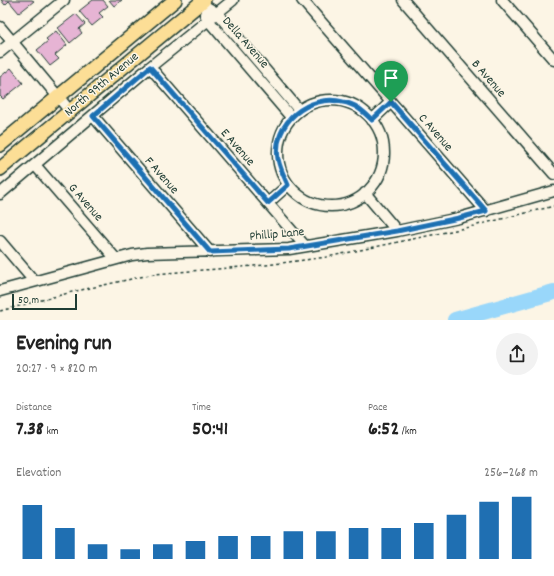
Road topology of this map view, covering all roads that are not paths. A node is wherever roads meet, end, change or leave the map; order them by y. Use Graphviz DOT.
graph roads {
  1 [pos="64,0"];
  2 [pos="175,0"];
  3 [pos="233,0"];
  4 [pos="302,0"];
  5 [pos="403,0"];
  6 [pos="502,0"];
  7 [pos="201,1"];
  8 [pos="217,13"];
  9 [pos="208,20"];
  10 [pos="0,27"];
  11 [pos="12,42"];
  12 [pos="0,52"];
  13 [pos="554,60"];
  14 [pos="150,67"];
  15 [pos="58,97"];
  16 [pos="391,102"];
  17 [pos="70,111"];
  18 [pos="295,114"];
  19 [pos="93,116"];
  20 [pos="372,120"];
  21 [pos="0,145"];
  22 [pos="35,165"];
  23 [pos="0,169"];
  24 [pos="554,174"];
  25 [pos="288,185"];
  26 [pos="554,191"];
  27 [pos="366,193"];
  28 [pos="0,194"];
  29 [pos="268,203"];
  30 [pos="486,211"];
  31 [pos="397,231"];
  32 [pos="0,241"];
  33 [pos="305,246"];
  34 [pos="210,252"];
  35 [pos="116,259"];
  36 [pos="34,281"];
  37 [pos="0,291"];
  1 -- 11 [label="street"];
  2 -- 15 [label="main road, North 99th Avenue"];
  3 -- 8 [label="street"];
  4 -- 16 [label="street, C Avenue"];
  5 -- 24 [label="street, B Avenue"];
  6 -- 13 [label="street"];
  7 -- 8 [label="street, Della Avenue"];
  7 -- 9 [label="street, Della Avenue"];
  7 -- 17 [label="main road, North 99th Avenue"];
  8 -- 9 [label="street"];
  8 -- 18 [label="street, Della Avenue"];
  9 -- 14 [label="street"];
  9 -- 18 [label="street, Della Avenue"];
  10 -- 11 [label="street"];
  11 -- 12 [label="street"];
  11 -- 15 [label="street"];
  14 -- 19 [label="street"];
  14 -- 29 [label="street, E Avenue"];
  15 -- 17 [label="street"];
  15 -- 21 [label="main road, North 99th Avenue"];
  16 -- 20 [label="street"];
  16 -- 30 [label="street, C Avenue"];
  17 -- 23 [label="main road, North 99th Avenue"];
  18 -- 20 [label="street"];
  18 -- 25 [label="street"];
  19 -- 22 [label="street"];
  19 -- 34 [label="street, F Avenue"];
  20 -- 27 [label="street"];
  22 -- 28 [label="street"];
  22 -- 35 [label="street, G Avenue"];
  25 -- 27 [label="street"];
  25 -- 29 [label="street"];
  26 -- 30 [label="street, Phillip Lane"];
  27 -- 31 [label="street"];
  29 -- 33 [label="street, E Avenue"];
  30 -- 31 [label="street, Phillip Lane"];
  31 -- 33 [label="street, Phillip Lane"];
  32 -- 36 [label="street"];
  33 -- 34 [label="street, Phillip Lane"];
  34 -- 35 [label="street, Phillip Lane"];
  35 -- 36 [label="street, Phillip Lane"];
  36 -- 37 [label="street, Phillip Lane"];
}
